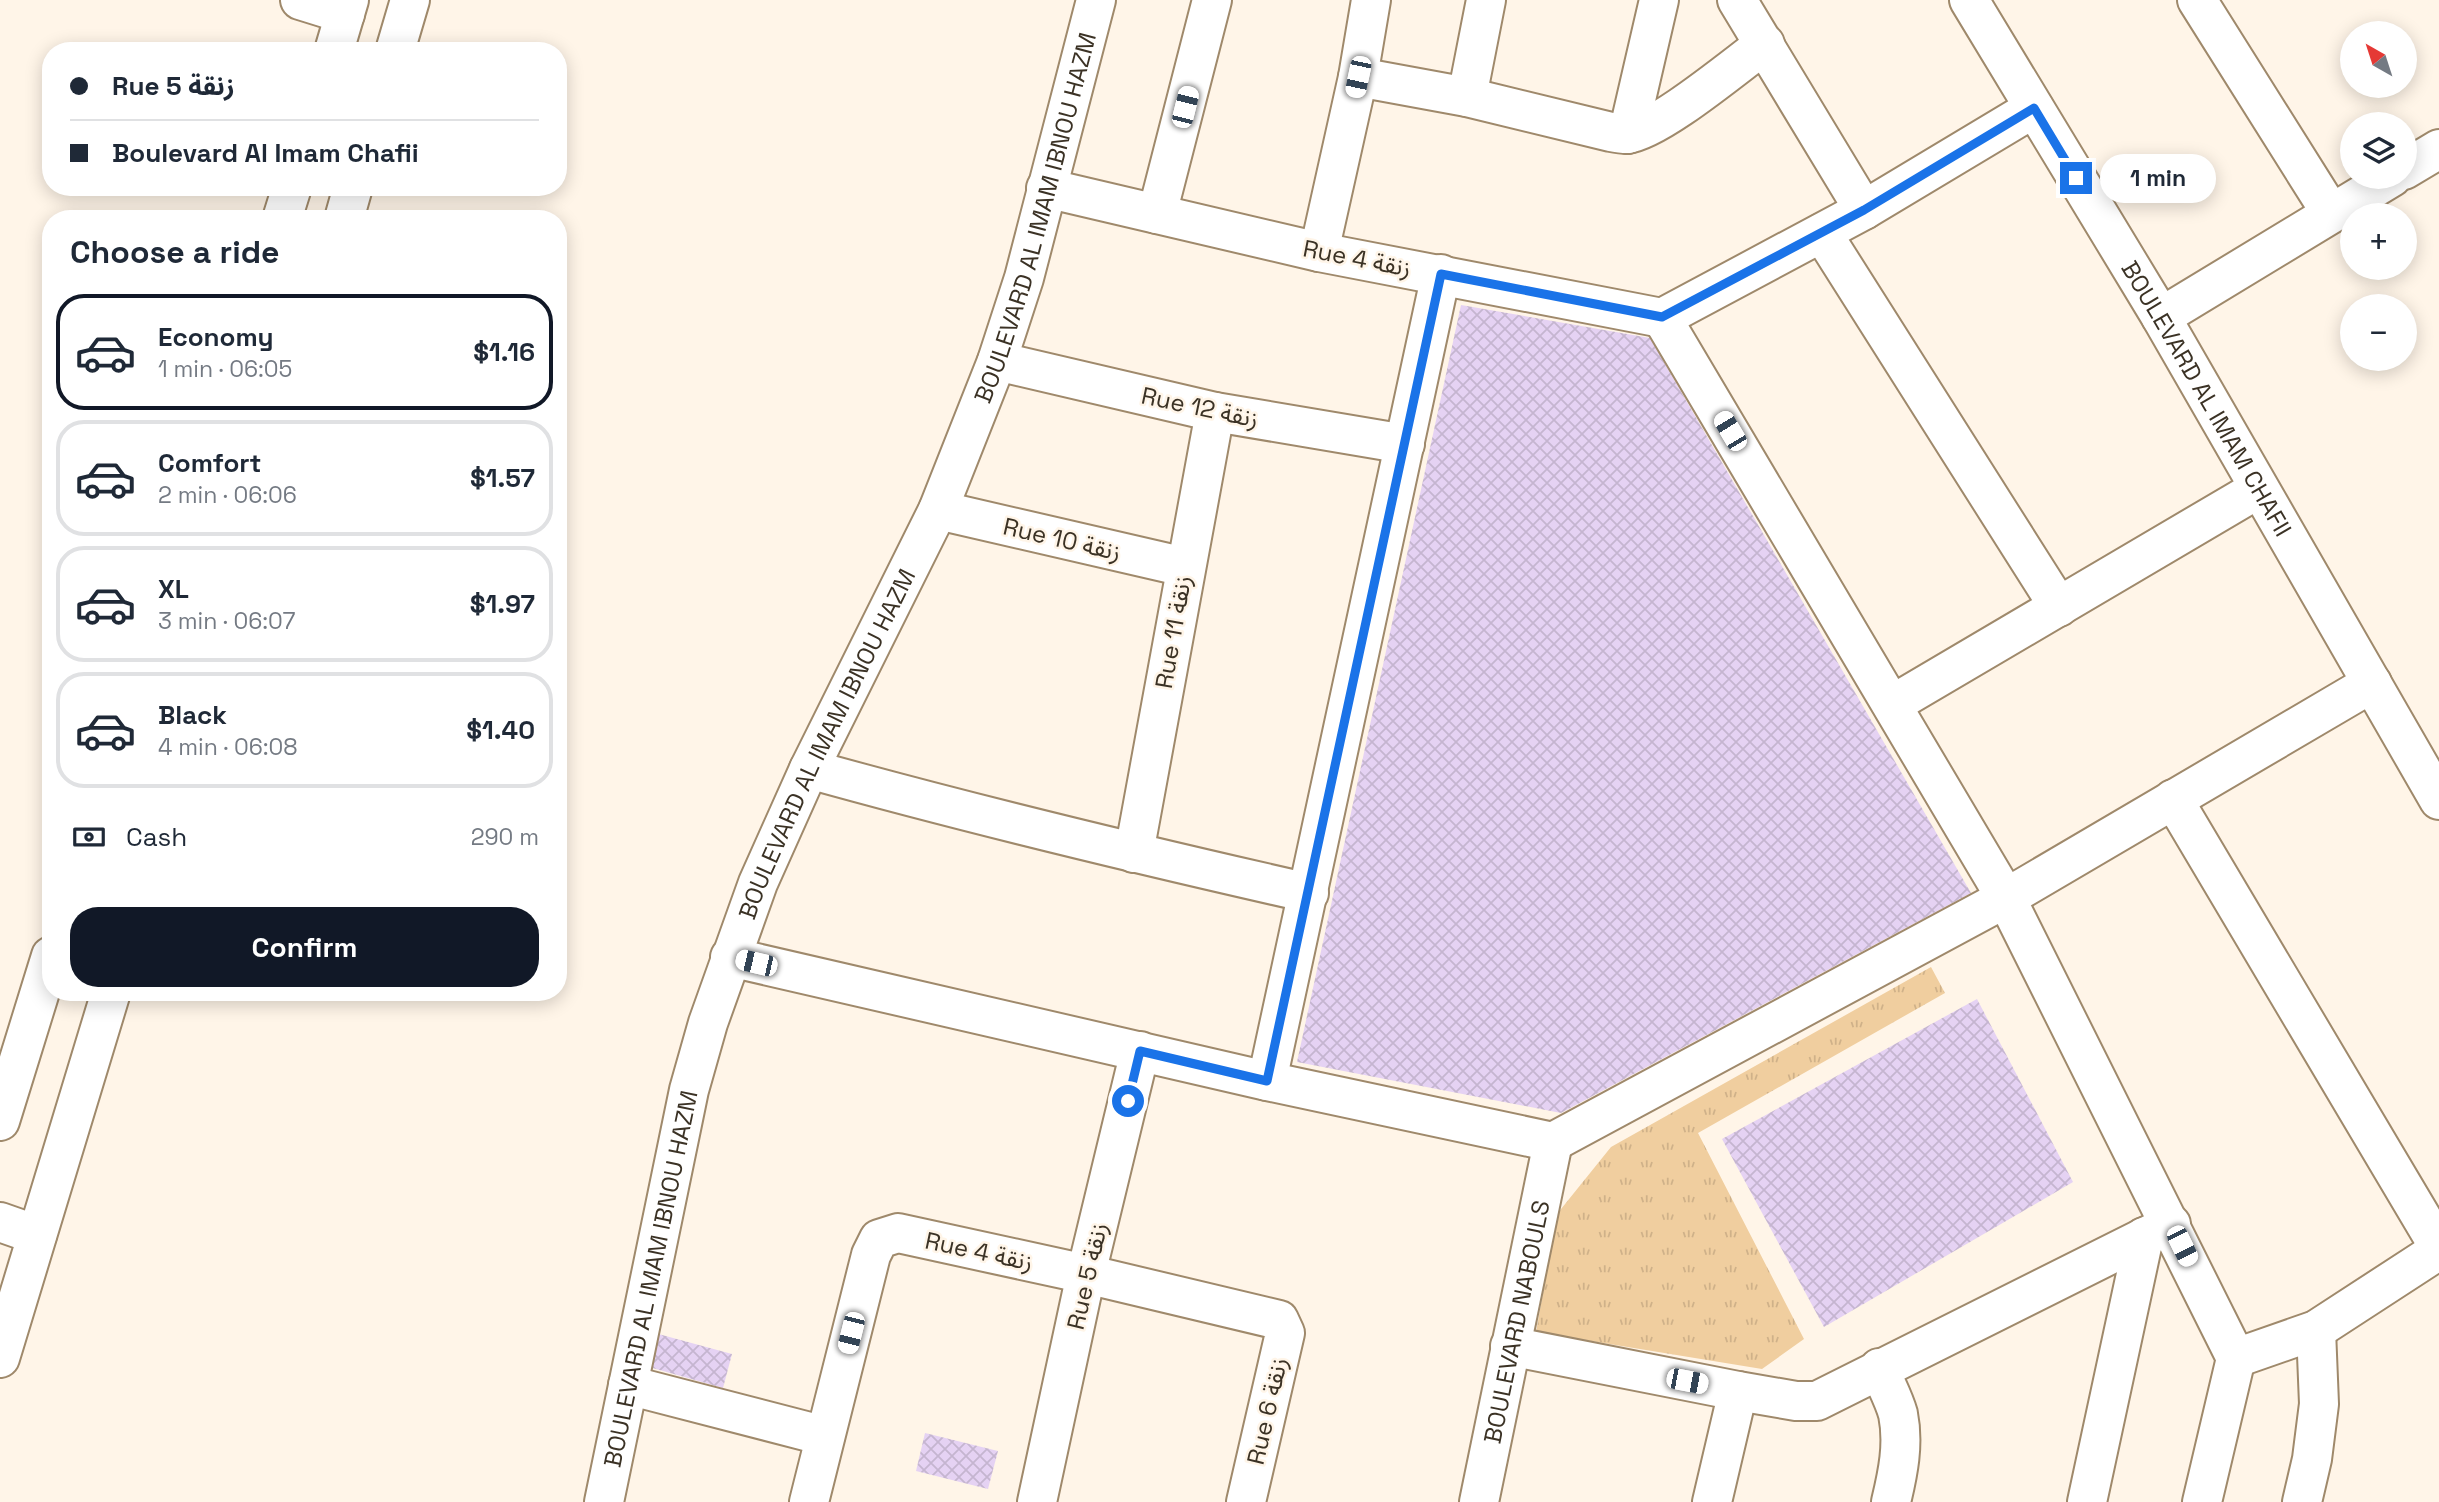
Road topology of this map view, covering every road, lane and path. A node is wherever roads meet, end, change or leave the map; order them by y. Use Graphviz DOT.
graph roads {
  1 [pos="300,0"];
  2 [pos="410,0"];
  3 [pos="1096,0"];
  4 [pos="1212,0"];
  5 [pos="1371,0"];
  6 [pos="1486,0"];
  7 [pos="1659,0"];
  8 [pos="1737,0"];
  9 [pos="1969,0"];
  10 [pos="2197,0"];
  11 [pos="347,7"];
  12 [pos="337,42"];
  13 [pos="398,42"];
  14 [pos="1765,44"];
  15 [pos="1358,77"];
  16 [pos="1467,97"];
  17 [pos="2034,108"];
  18 [pos="1628,134"];
  19 [pos="2439,149"];
  20 [pos="2417,162"];
  21 [pos="1046,188"];
  22 [pos="2372,189"];
  23 [pos="1864,210"];
  24 [pos="2331,213"];
  25 [pos="1157,214"];
  26 [pos="1822,233"];
  27 [pos="1320,252"];
  28 [pos="1441,274"];
  29 [pos="1662,317"];
  30 [pos="2161,317"];
  31 [pos="996,361"];
  32 [pos="1215,412"];
  33 [pos="1405,444"];
  34 [pos="2258,489"];
  35 [pos="938,510"];
  36 [pos="1185,568"];
  37 [pos="2059,607"];
  38 [pos="2372,683"];
  39 [pos="1893,704"];
  40 [pos="808,769"];
  41 [pos="2173,799"];
  42 [pos="2439,800"];
  43 [pos="1134,853"];
  44 [pos="1309,893"];
  45 [pos="2006,898"];
  46 [pos="730,957"];
  47 [pos="42,985"];
  48 [pos="108,1001"];
  49 [pos="1140,1051"];
  50 [pos="1267,1081"];
  51 [pos="0,1121"];
  52 [pos="1553,1142"];
  53 [pos="0,1222"];
  54 [pos="2157,1230"];
  55 [pos="37,1235"];
  56 [pos="2439,1248"];
  57 [pos="1086,1274"];
  58 [pos="1279,1320"];
  59 [pos="2316,1329"];
  60 [pos="1510,1346"];
  61 [pos="0,1358"];
  62 [pos="2236,1358"];
  63 [pos="1879,1368"];
  64 [pos="628,1385"];
  65 [pos="1738,1391"];
  66 [pos="825,1437"];
  67 [pos="604,1502"];
  68 [pos="809,1502"];
  69 [pos="1037,1502"];
  70 [pos="1245,1502"];
  71 [pos="1479,1502"];
  72 [pos="1712,1502"];
  73 [pos="1891,1502"];
  74 [pos="2087,1502"];
  75 [pos="2202,1502"];
  76 [pos="2302,1502"];
  1 -- 11 [label="street"];
  2 -- 13 [label="street"];
  3 -- 21 [label="street, BOULEVARD AL IMAM IBNOU HAZM"];
  4 -- 25 [label="street"];
  5 -- 15 [label="street"];
  6 -- 16 [label="street"];
  7 -- 18 [label="street"];
  8 -- 14 [label="street"];
  9 -- 17 [label="street, BOULEVARD AL IMAM CHAFII"];
  10 -- 24 [label="street"];
  11 -- 12 [label="street"];
  14 -- 18 [label="street"];
  14 -- 23 [label="street"];
  15 -- 16 [label="street"];
  15 -- 27 [label="street"];
  16 -- 18 [label="street"];
  17 -- 23 [label="street"];
  17 -- 30 [label="street, BOULEVARD AL IMAM CHAFII"];
  19 -- 20 [label="street"];
  21 -- 25 [label="street, Rue 4 زنقة"];
  21 -- 31 [label="street, BOULEVARD AL IMAM IBNOU HAZM"];
  22 -- 24 [label="street"];
  23 -- 26 [label="street"];
  24 -- 30 [label="street"];
  25 -- 27 [label="street, Rue 4 زنقة"];
  26 -- 29 [label="street"];
  26 -- 37 [label="street"];
  27 -- 28 [label="street, Rue 4 زنقة"];
  28 -- 29 [label="street, Rue 4 زنقة"];
  28 -- 33 [label="street"];
  29 -- 39 [label="street"];
  30 -- 34 [label="street, BOULEVARD AL IMAM CHAFII"];
  31 -- 32 [label="street, Rue 12 زنقة"];
  31 -- 35 [label="street, BOULEVARD AL IMAM IBNOU HAZM"];
  32 -- 33 [label="street, Rue 12 زنقة"];
  32 -- 36 [label="street, Rue 11 زنقة"];
  33 -- 44 [label="street"];
  34 -- 37 [label="street"];
  34 -- 38 [label="street, BOULEVARD AL IMAM CHAFII"];
  35 -- 36 [label="street, Rue 10 زنقة"];
  35 -- 40 [label="street, BOULEVARD AL IMAM IBNOU HAZM"];
  36 -- 43 [label="street, Rue 11 زنقة"];
  37 -- 39 [label="street"];
  38 -- 41 [label="street"];
  38 -- 42 [label="street, BOULEVARD AL IMAM CHAFII"];
  39 -- 45 [label="street"];
  40 -- 43 [label="street"];
  40 -- 46 [label="street, BOULEVARD AL IMAM IBNOU HAZM"];
  41 -- 45 [label="street"];
  41 -- 56 [label="street"];
  43 -- 44 [label="street"];
  44 -- 50 [label="street"];
  45 -- 52 [label="street"];
  45 -- 54 [label="street"];
  46 -- 49 [label="street"];
  46 -- 64 [label="street, BOULEVARD AL IMAM IBNOU HAZM"];
  47 -- 51 [label="street"];
  48 -- 55 [label="street"];
  49 -- 50 [label="street"];
  49 -- 57 [label="street, Rue 5 زنقة"];
  50 -- 52 [label="street"];
  52 -- 60 [label="street, BOULEVARD NABOULS"];
  53 -- 55 [label="street"];
  54 -- 62 [label="street"];
  54 -- 63 [label="street"];
  54 -- 74 [label="street"];
  55 -- 61 [label="street"];
  56 -- 59 [label="street"];
  57 -- 58 [label="street, Rue 4 زنقة"];
  57 -- 66 [label="street, Rue 4 زنقة"];
  57 -- 69 [label="street, Rue 5 زنقة"];
  58 -- 70 [label="street, Rue 6 زنقة"];
  59 -- 62 [label="street"];
  59 -- 76 [label="street"];
  60 -- 65 [label="street"];
  60 -- 71 [label="street, BOULEVARD NABOULS"];
  62 -- 75 [label="street"];
  63 -- 65 [label="street"];
  63 -- 73 [label="street"];
  64 -- 66 [label="street"];
  64 -- 67 [label="street, BOULEVARD AL IMAM IBNOU HAZM"];
  65 -- 72 [label="street"];
  66 -- 68 [label="street, Rue 4 زنقة"];
}
